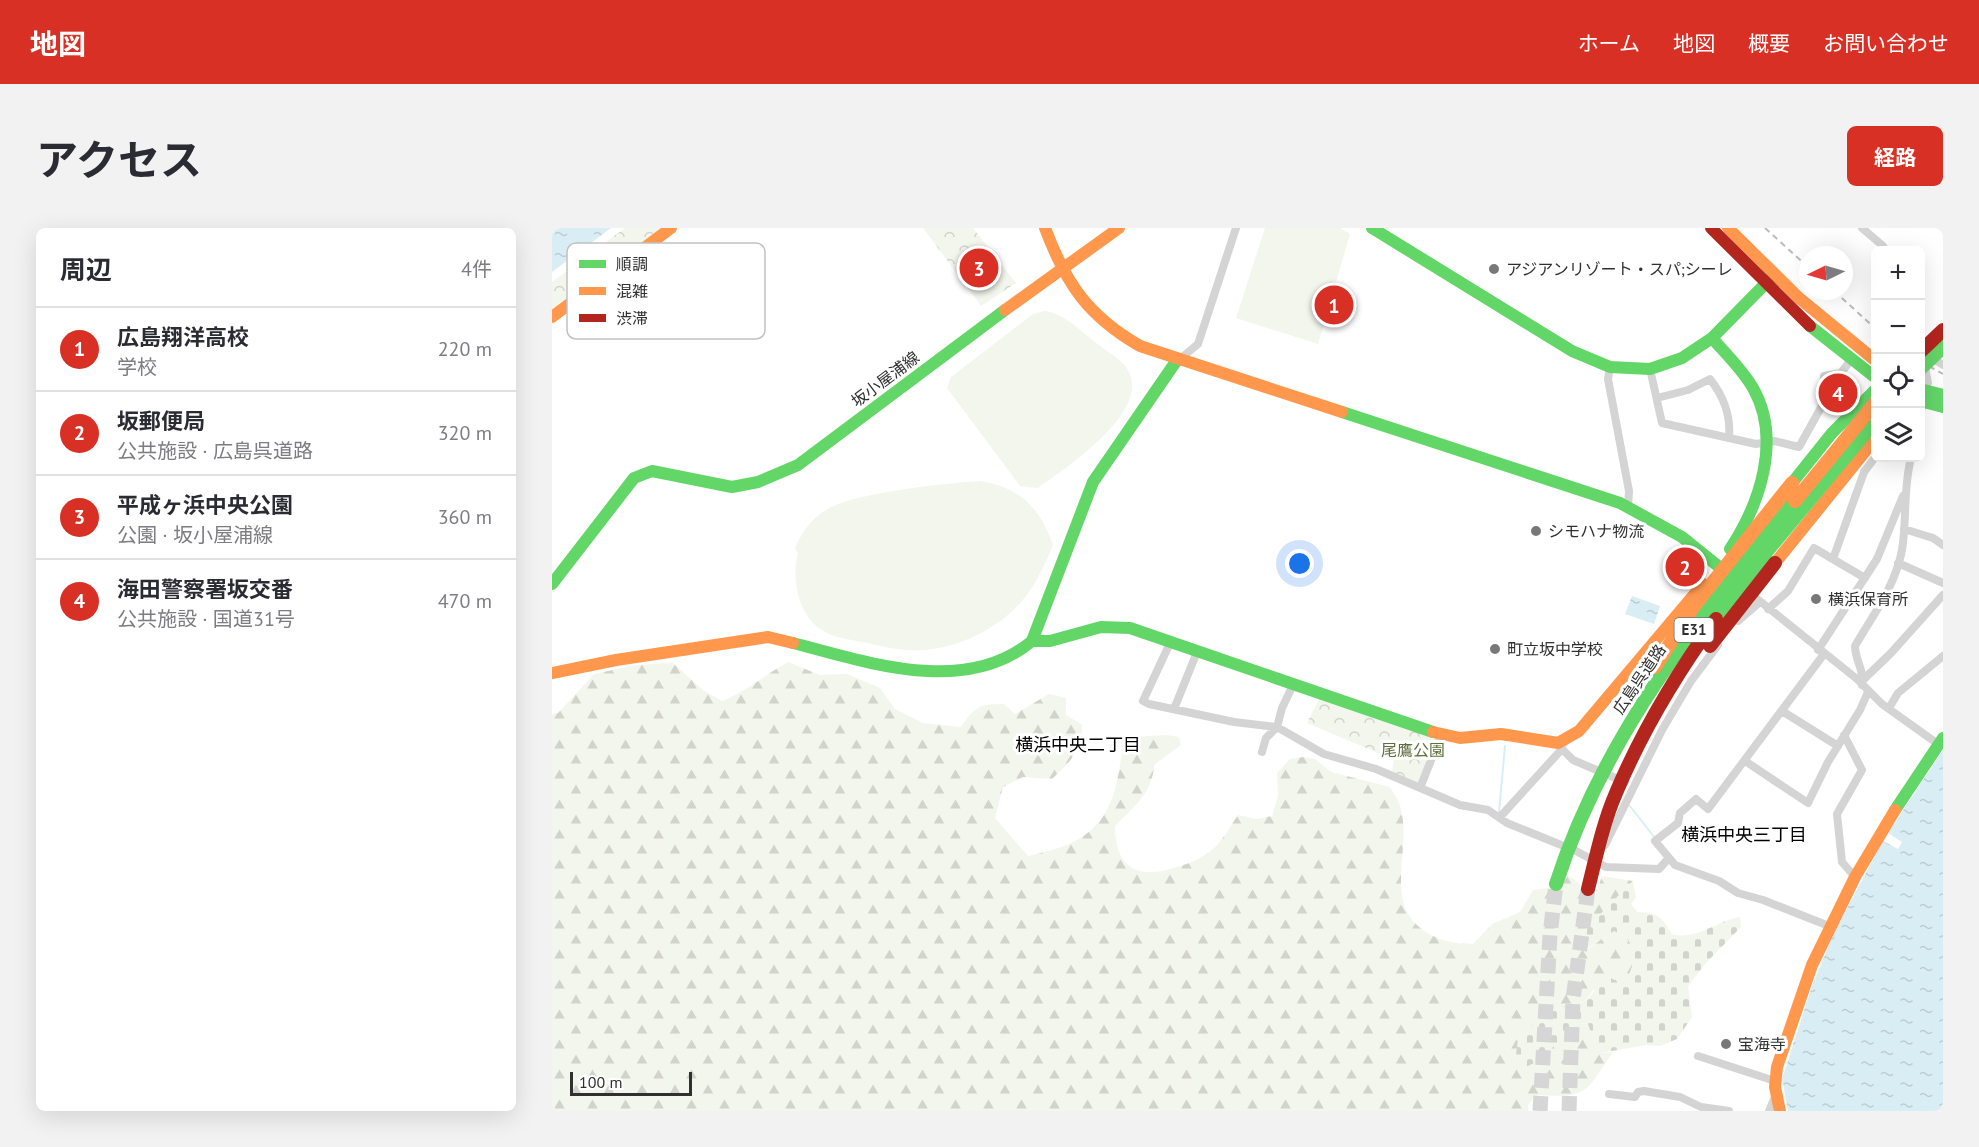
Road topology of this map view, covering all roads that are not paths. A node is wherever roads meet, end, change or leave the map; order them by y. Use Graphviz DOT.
graph roads {
  1 [pos="671,228"];
  2 [pos="1045,228"];
  3 [pos="1119,228"];
  4 [pos="1236,228"];
  5 [pos="1372,228"];
  6 [pos="1711,228"];
  7 [pos="1728,228"];
  8 [pos="1863,228"];
  9 [pos="651,243"];
  10 [pos="1883,246"];
  11 [pos="1060,270"];
  12 [pos="1769,280"];
  13 [pos="567,306"];
  14 [pos="552,317"];
  15 [pos="1943,330"];
  16 [pos="1712,338"];
  17 [pos="1943,347"];
  18 [pos="1925,351"];
  19 [pos="1925,354"];
  20 [pos="1871,358"];
  21 [pos="1177,360"];
  22 [pos="1942,362"];
  23 [pos="1854,363"];
  24 [pos="1925,364"];
  25 [pos="1610,368"];
  26 [pos="1650,369"];
  27 [pos="1925,372"];
  28 [pos="1871,375"];
  29 [pos="1925,389"];
  30 [pos="1871,392"];
  31 [pos="1943,395"];
  32 [pos="1925,397"];
  33 [pos="1657,398"];
  34 [pos="1925,400"];
  35 [pos="1857,407"];
  36 [pos="1871,407"];
  37 [pos="1943,407"];
  38 [pos="1871,425"];
  39 [pos="1729,438"];
  40 [pos="1766,442"];
  41 [pos="1871,443"];
  42 [pos="1871,462"];
  43 [pos="1910,462"];
  44 [pos="1905,493"];
  45 [pos="1628,507"];
  46 [pos="1904,529"];
  47 [pos="1942,543"];
  48 [pos="1833,559"];
  49 [pos="1898,563"];
  50 [pos="1718,566"];
  51 [pos="1866,578"];
  52 [pos="1943,583"];
  53 [pos="552,584"];
  54 [pos="1943,595"];
  55 [pos="1760,602"];
  56 [pos="1768,609"];
  57 [pos="1032,641"];
  58 [pos="1170,643"];
  59 [pos="1197,652"];
  60 [pos="1821,652"];
  61 [pos="1943,656"];
  62 [pos="552,673"];
  63 [pos="1293,685"];
  64 [pos="1865,685"];
  65 [pos="1889,708"];
  66 [pos="1174,709"];
  67 [pos="1782,711"];
  68 [pos="1277,727"];
  69 [pos="1441,735"];
  70 [pos="1844,735"];
  71 [pos="1940,741"];
  72 [pos="1562,745"];
  73 [pos="1838,746"];
  74 [pos="1262,752"];
  75 [pos="1745,761"];
  76 [pos="1635,786"];
  77 [pos="1420,788"];
  78 [pos="1585,802"];
  79 [pos="1500,817"];
  80 [pos="1597,857"];
  81 [pos="1668,860"];
  82 [pos="1855,877"];
  83 [pos="1556,884"];
  84 [pos="1588,889"];
  85 [pos="1829,926"];
  86 [pos="1698,1056"];
  87 [pos="1775,1081"];
  88 [pos="1609,1094"];
  89 [pos="1778,1104"];
  90 [pos="1729,1111"];
  91 [pos="1768,1111"];
  1 -- 9 [label="main road"];
  2 -- 11 [label="main road"];
  3 -- 11 [label="main road, 坂小屋浦線"];
  4 -- 21 [label="street"];
  5 -- 25 [label="main road"];
  6 -- 12 [label="main road"];
  7 -- 12 [label="main road"];
  8 -- 10 [label="street"];
  11 -- 21 [label="main road"];
  11 -- 53 [label="main road, 坂小屋浦線"];
  12 -- 16 [label="main road"];
  12 -- 20 [label="main road"];
  12 -- 23 [label="main road"];
  13 -- 14 [label="main road"];
  15 -- 18 [label="main road, bridge"];
  16 -- 26 [label="main road"];
  16 -- 40 [label="main road"];
  17 -- 24 [label="main road, bridge"];
  19 -- 22 [label="street"];
  21 -- 45 [label="main road"];
  21 -- 57 [label="main road"];
  23 -- 28 [label="main road"];
  23 -- 35 [label="main road"];
  23 -- 40 [label="street"];
  25 -- 26 [label="main road"];
  25 -- 45 [label="street"];
  26 -- 33 [label="street"];
  27 -- 29 [label="street"];
  30 -- 35 [label="main road"];
  31 -- 32 [label="main road"];
  33 -- 39 [label="street"];
  33 -- 39 [label="street"];
  34 -- 37 [label="main road"];
  35 -- 78 [label="main road, bridge"];
  36 -- 78 [label="main road, 広島呉道路 / E31, bridge"];
  38 -- 80 [label="main road, 広島呉道路 / E31, bridge"];
  39 -- 40 [label="street"];
  40 -- 50 [label="main road"];
  41 -- 80 [label="main road, bridge"];
  42 -- 48 [label="street"];
  43 -- 44 [label="street"];
  44 -- 46 [label="street"];
  44 -- 51 [label="street"];
  45 -- 50 [label="main road"];
  46 -- 47 [label="street"];
  46 -- 49 [label="street"];
  48 -- 51 [label="street"];
  48 -- 56 [label="street"];
  49 -- 52 [label="street"];
  49 -- 64 [label="street"];
  50 -- 55 [label="street"];
  50 -- 72 [label="main road"];
  51 -- 60 [label="street"];
  54 -- 64 [label="street"];
  55 -- 56 [label="street"];
  55 -- 76 [label="street"];
  56 -- 60 [label="street"];
  57 -- 58 [label="main road"];
  57 -- 62 [label="main road"];
  58 -- 59 [label="main road"];
  58 -- 66 [label="street"];
  59 -- 63 [label="main road"];
  59 -- 66 [label="street"];
  60 -- 64 [label="street"];
  60 -- 67 [label="street"];
  61 -- 65 [label="street"];
  63 -- 68 [label="street"];
  63 -- 69 [label="main road"];
  64 -- 65 [label="street"];
  64 -- 70 [label="street"];
  65 -- 71 [label="street"];
  66 -- 68 [label="street"];
  67 -- 73 [label="street"];
  67 -- 75 [label="street"];
  68 -- 74 [label="street"];
  68 -- 77 [label="street"];
  69 -- 72 [label="main road"];
  69 -- 77 [label="street"];
  70 -- 73 [label="street"];
  70 -- 82 [label="street"];
  71 -- 82 [label="main road"];
  72 -- 76 [label="street"];
  72 -- 79 [label="street"];
  73 -- 75 [label="street"];
  75 -- 81 [label="street"];
  76 -- 80 [label="street"];
  77 -- 79 [label="street"];
  78 -- 83 [label="main road, 広島呉道路 / E31, bridge"];
  79 -- 80 [label="street"];
  80 -- 81 [label="street"];
  80 -- 84 [label="main road, 広島呉道路 / E31, bridge"];
  81 -- 85 [label="street"];
  82 -- 85 [label="main road"];
  85 -- 87 [label="main road"];
  86 -- 87 [label="street"];
  87 -- 89 [label="main road"];
  88 -- 90 [label="street"];
  89 -- 91 [label="street"];
}
